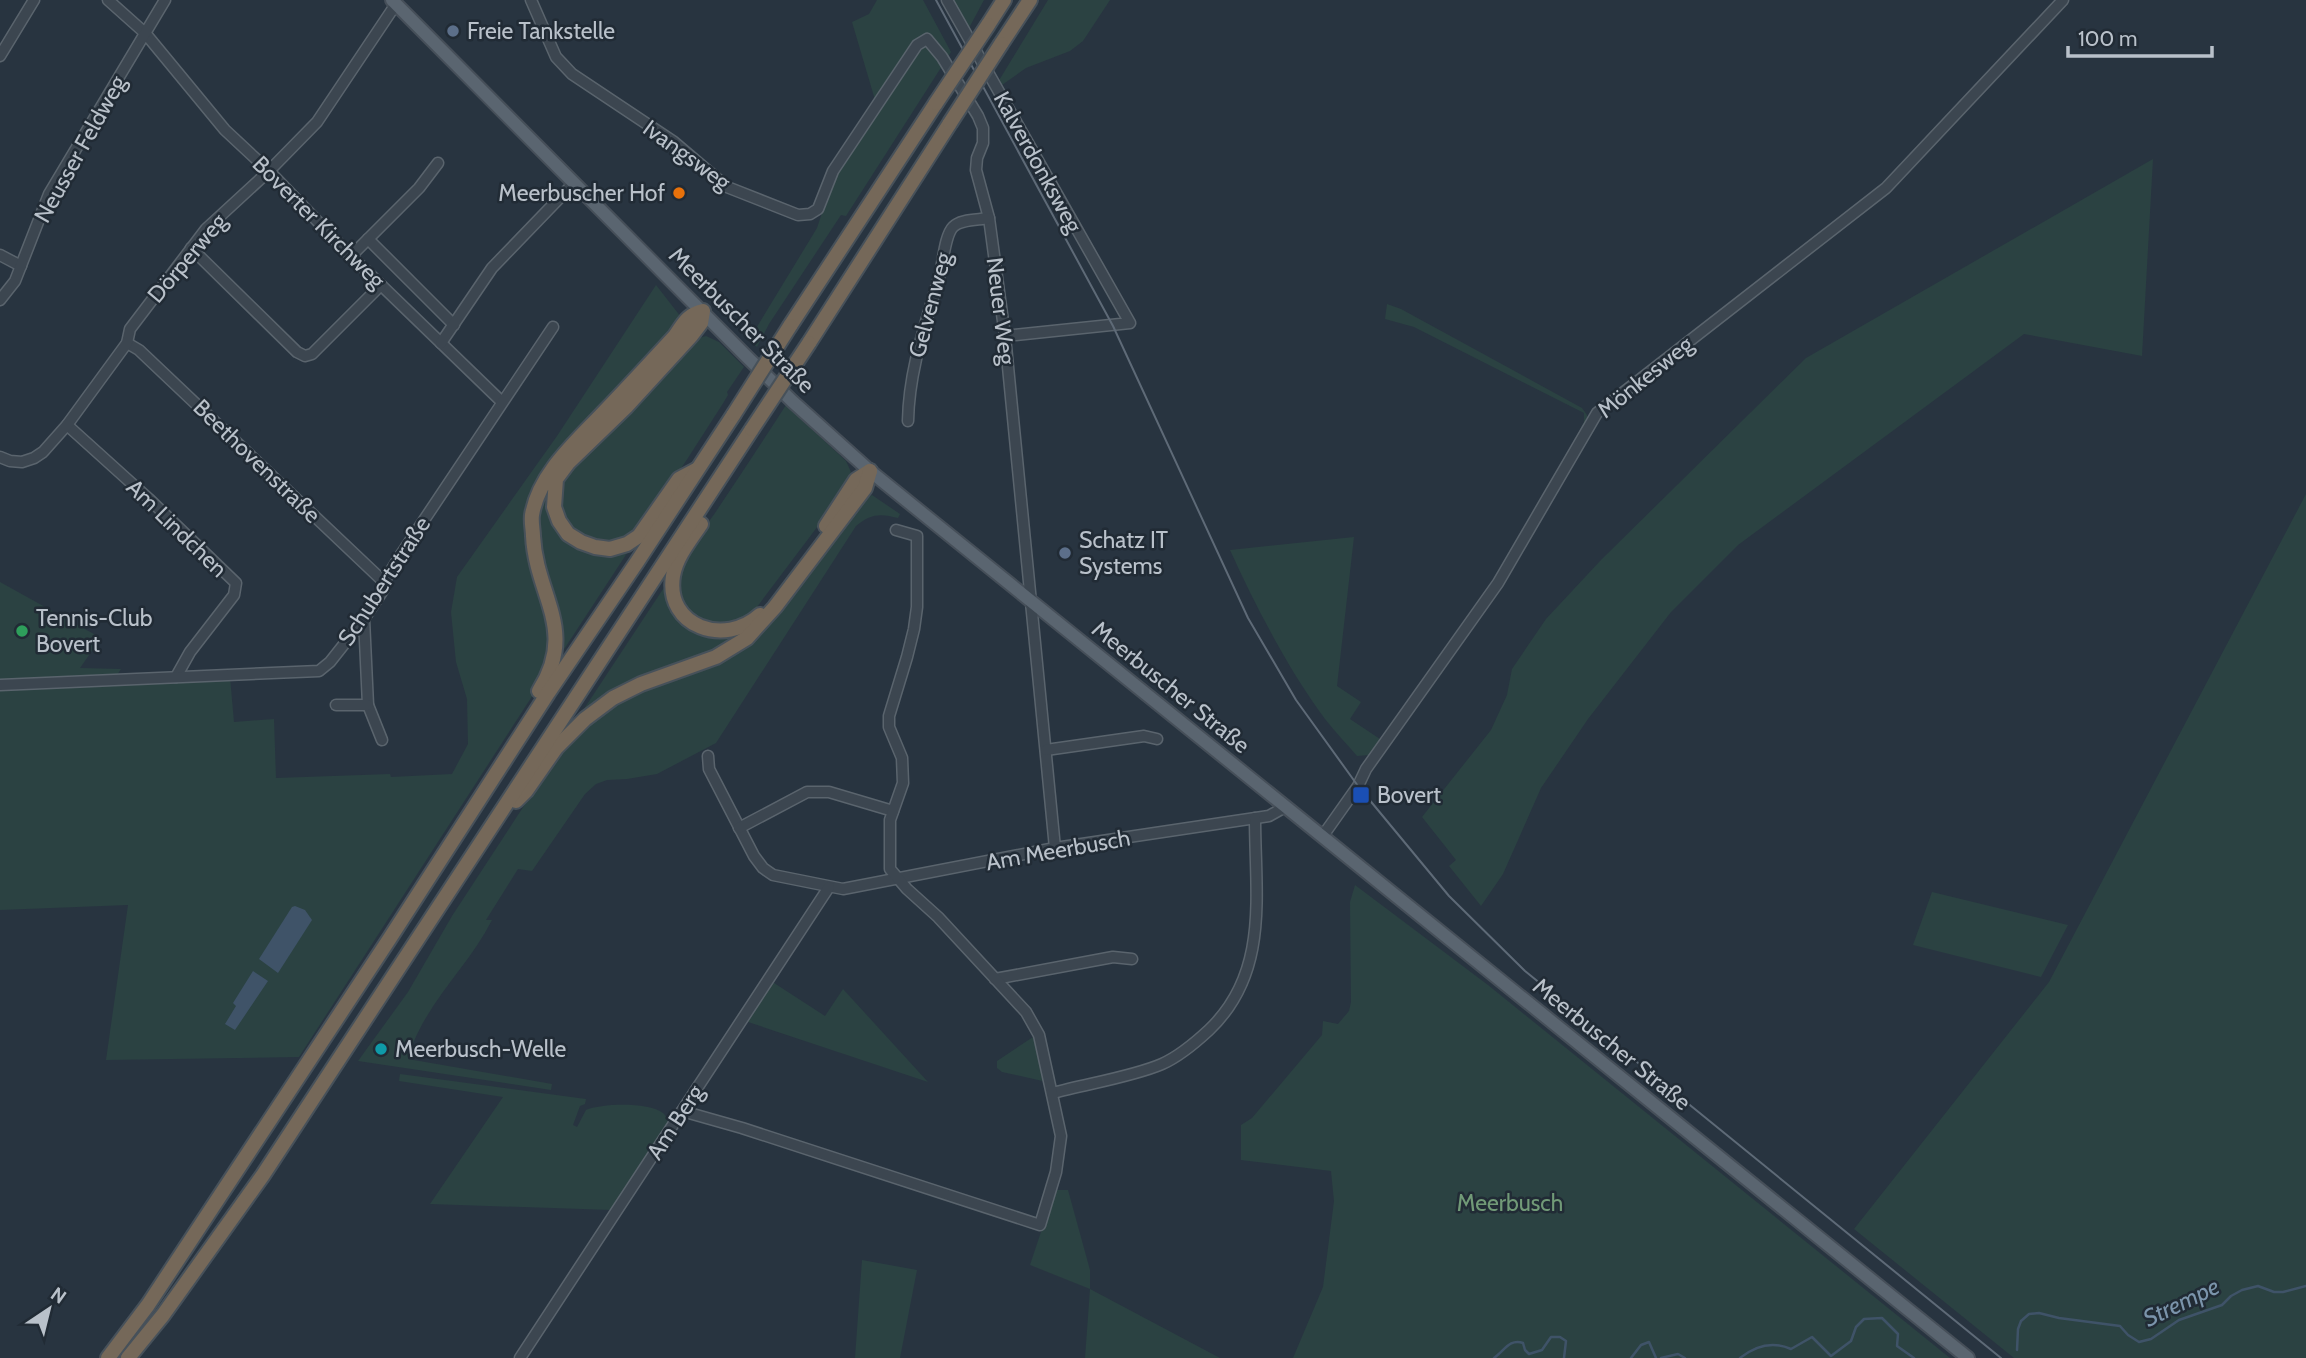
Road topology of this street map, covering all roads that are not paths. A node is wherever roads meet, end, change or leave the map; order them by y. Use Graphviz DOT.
graph roads {
  1 [pos="34,0"];
  2 [pos="108,0"];
  3 [pos="165,0"];
  4 [pos="531,0"];
  5 [pos="947,0"];
  6 [pos="1004,0"];
  7 [pos="1030,0"];
  8 [pos="2063,0"];
  9 [pos="394,2"];
  10 [pos="145,33"];
  11 [pos="926,39"];
  12 [pos="0,56"];
  13 [pos="439,163"];
  14 [pos="270,171"];
  15 [pos="574,183"];
  16 [pos="989,218"];
  17 [pos="368,239"];
  18 [pos="191,247"];
  19 [pos="0,255"];
  20 [pos="351,256"];
  21 [pos="21,266"];
  22 [pos="381,285"];
  23 [pos="0,300"];
  24 [pos="703,311"];
  25 [pos="454,325"];
  26 [pos="553,327"];
  27 [pos="1005,336"];
  28 [pos="127,342"];
  29 [pos="441,343"];
  30 [pos="502,401"];
  31 [pos="908,421"];
  32 [pos="67,425"];
  33 [pos="0,457"];
  34 [pos="697,470"];
  35 [pos="870,471"];
  36 [pos="712,490"];
  37 [pos="896,530"];
  38 [pos="384,582"];
  39 [pos="1031,601"];
  40 [pos="363,619"];
  41 [pos="176,677"];
  42 [pos="0,685"];
  43 [pos="336,705"];
  44 [pos="368,705"];
  45 [pos="1157,739"];
  46 [pos="382,740"];
  47 [pos="1046,750"];
  48 [pos="708,756"];
  49 [pos="497,773"];
  50 [pos="1285,807"];
  51 [pos="893,811"];
  52 [pos="498,816"];
  53 [pos="1255,818"];
  54 [pos="739,828"];
  55 [pos="1322,837"];
  56 [pos="1055,848"];
  57 [pos="898,880"];
  58 [pos="829,887"];
  59 [pos="1132,958"];
  60 [pos="995,979"];
  61 [pos="1053,1093"];
  62 [pos="682,1111"];
  63 [pos="108,1358"];
  64 [pos="128,1358"];
  65 [pos="520,1358"];
  66 [pos="1968,1358"];
  1 -- 12 [label="street"];
  2 -- 10 [label="street, Boverter Kirchweg"];
  3 -- 10 [label="street, Neusser Feldweg"];
  4 -- 11 [label="street, Ivangsweg"];
  5 -- 27 [label="street, Kalverdonksweg"];
  6 -- 34 [label="highway, bridge"];
  7 -- 36 [label="highway, bridge"];
  8 -- 55 [label="street, Mönkesweg"];
  9 -- 14 [label="street, Dörperweg"];
  9 -- 15 [label="main road, Meerbuscher Straße"];
  10 -- 14 [label="street, Boverter Kirchweg"];
  10 -- 21 [label="street, Neusser Feldweg"];
  11 -- 16 [label="street, Neuer Weg"];
  13 -- 17 [label="street"];
  14 -- 18 [label="street, Dörperweg"];
  14 -- 20 [label="street, Boverter Kirchweg"];
  15 -- 24 [label="main road, Meerbuscher Straße"];
  15 -- 25 [label="street"];
  16 -- 27 [label="street, Neuer Weg"];
  16 -- 31 [label="street, Gelvenweg"];
  17 -- 20 [label="street"];
  17 -- 25 [label="street"];
  18 -- 22 [label="street"];
  18 -- 28 [label="street, Dörperweg"];
  19 -- 21 [label="street"];
  20 -- 22 [label="street, Boverter Kirchweg"];
  21 -- 23 [label="street, Neusser Feldweg"];
  22 -- 29 [label="street, Boverter Kirchweg"];
  24 -- 34 [label="highway"];
  24 -- 35 [label="main road, Meerbuscher Straße"];
  24 -- 49 [label="highway"];
  25 -- 29 [label="street"];
  26 -- 30 [label="street, Schubertstraße"];
  27 -- 39 [label="street, Neuer Weg"];
  28 -- 32 [label="street, Dörperweg"];
  28 -- 38 [label="street, Beethovenstraße"];
  29 -- 30 [label="street, Boverter Kirchweg"];
  30 -- 38 [label="street, Schubertstraße"];
  32 -- 33 [label="street, Dörperweg"];
  32 -- 41 [label="street, Am Lindchen"];
  34 -- 49 [label="highway"];
  35 -- 36 [label="highway"];
  35 -- 39 [label="main road, Meerbuscher Straße"];
  35 -- 52 [label="highway"];
  36 -- 52 [label="highway"];
  37 -- 51 [label="street"];
  38 -- 40 [label="street, Schubertstraße"];
  39 -- 47 [label="street, Neuer Weg"];
  39 -- 50 [label="main road, Meerbuscher Straße"];
  40 -- 41 [label="street, Schubertstraße"];
  40 -- 44 [label="street"];
  41 -- 42 [label="street, Schubertstraße"];
  43 -- 44 [label="street"];
  44 -- 46 [label="street"];
  45 -- 47 [label="street"];
  47 -- 56 [label="street, Neuer Weg"];
  48 -- 54 [label="street, Am Meerbusch"];
  49 -- 63 [label="highway"];
  50 -- 53 [label="street, Am Meerbusch"];
  50 -- 55 [label="main road, Meerbuscher Straße"];
  51 -- 54 [label="street"];
  51 -- 57 [label="street"];
  52 -- 64 [label="highway"];
  53 -- 56 [label="street, Am Meerbusch"];
  53 -- 61 [label="street"];
  54 -- 58 [label="street, Am Meerbusch"];
  55 -- 66 [label="main road, Meerbuscher Straße"];
  56 -- 57 [label="street, Am Meerbusch"];
  57 -- 58 [label="street, Am Meerbusch"];
  57 -- 60 [label="street"];
  58 -- 62 [label="street, Am Berg"];
  59 -- 60 [label="street"];
  60 -- 61 [label="street"];
  61 -- 62 [label="street"];
  62 -- 65 [label="street, Am Berg"];
}
